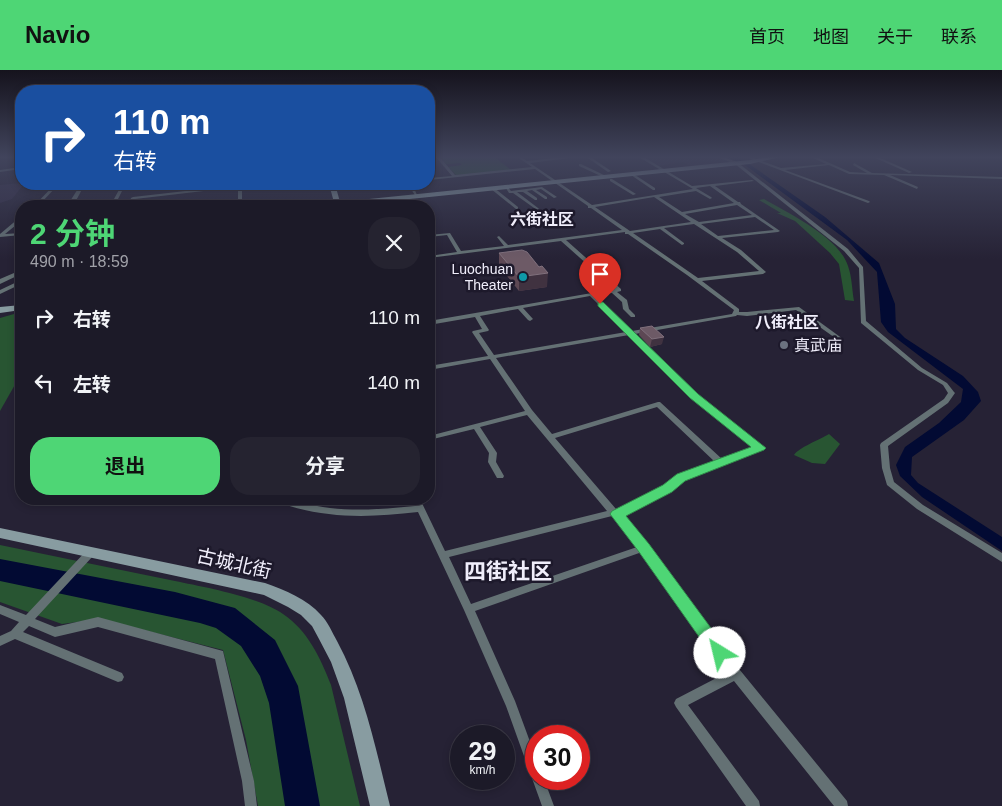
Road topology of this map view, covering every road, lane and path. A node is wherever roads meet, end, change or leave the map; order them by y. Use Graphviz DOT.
graph roads {
  1 [pos="51,190"];
  2 [pos="80,190"];
  3 [pos="122,190"];
  4 [pos="133,190"];
  5 [pos="196,190"];
  6 [pos="414,190"];
  7 [pos="470,190"];
  8 [pos="495,190"];
  9 [pos="509,190"];
  10 [pos="521,190"];
  11 [pos="523,190"];
  12 [pos="534,190"];
  13 [pos="545,190"];
  14 [pos="567,190"];
  15 [pos="629,190"];
  16 [pos="695,190"];
  17 [pos="697,190"];
  18 [pos="722,190"];
  19 [pos="771,190"];
  20 [pos="836,190"];
  21 [pos="514,192"];
  22 [pos="634,194"];
  23 [pos="417,196"];
  24 [pos="655,196"];
  25 [pos="555,197"];
  26 [pos="133,198"];
  27 [pos="546,198"];
  28 [pos="710,198"];
  29 [pos="116,199"];
  30 [pos="536,199"];
  31 [pos="42,200"];
  32 [pos="74,200"];
  33 [pos="382,200"];
  34 [pos="868,202"];
  35 [pos="739,204"];
  36 [pos="589,207"];
  37 [pos="517,208"];
  38 [pos="537,209"];
  39 [pos="683,213"];
  40 [pos="757,216"];
  41 [pos="697,223"];
  42 [pos="15,224"];
  43 [pos="662,228"];
  44 [pos="626,232"];
  45 [pos="15,234"];
  46 [pos="1,235"];
  47 [pos="435,235"];
  48 [pos="499,237"];
  49 [pos="717,237"];
  50 [pos="563,240"];
  51 [pos="682,244"];
  52 [pos="507,248"];
  53 [pos="460,254"];
  54 [pos="435,257"];
  55 [pos="15,275"];
  56 [pos="698,280"];
  57 [pos="0,282"];
  58 [pos="15,285"];
  59 [pos="613,291"];
  60 [pos="0,292"];
  61 [pos="591,294"];
  62 [pos="519,307"];
  63 [pos="15,309"];
  64 [pos="0,310"];
  65 [pos="735,313"];
  66 [pos="476,314"];
  67 [pos="633,316"];
  68 [pos="530,319"];
  69 [pos="435,322"];
  70 [pos="630,334"];
  71 [pos="840,340"];
  72 [pos="493,357"];
  73 [pos="435,367"];
  74 [pos="529,412"];
  75 [pos="476,426"];
  76 [pos="435,436"];
  77 [pos="551,437"];
  78 [pos="722,462"];
  79 [pos="500,476"];
  80 [pos="292,505"];
  81 [pos="413,505"];
  82 [pos="418,505"];
  83 [pos="616,513"];
  84 [pos="0,533"];
  85 [pos="644,548"];
  86 [pos="443,555"];
  87 [pos="85,558"];
  88 [pos="1002,558"];
  89 [pos="469,608"];
  90 [pos="0,609"];
  91 [pos="32,618"];
  92 [pos="15,634"];
  93 [pos="0,641"];
  94 [pos="736,674"];
  95 [pos="118,678"];
  96 [pos="525,744"];
  97 [pos="542,790"];
  98 [pos="251,806"];
  99 [pos="380,806"];
  100 [pos="548,806"];
  101 [pos="754,806"];
  102 [pos="842,806"];
  1 -- 31 [label="street"];
  2 -- 32 [label="street"];
  3 -- 29 [label="street"];
  4 -- 26 [label="street"];
  5 -- 26 [label="street"];
  6 -- 23 [label="street"];
  7 -- 23 [label="main road"];
  8 -- 37 [label="street"];
  9 -- 21 [label="street"];
  10 -- 21 [label="street"];
  11 -- 30 [label="street"];
  12 -- 27 [label="street"];
  13 -- 25 [label="street"];
  14 -- 36 [label="street"];
  15 -- 22 [label="street"];
  16 -- 24 [label="street"];
  17 -- 28 [label="street"];
  18 -- 35 [label="street"];
  19 -- 88 [label="street"];
  20 -- 34 [label="street"];
  21 -- 38 [label="street"];
  23 -- 33 [label="main road"];
  24 -- 36 [label="street"];
  24 -- 39 [label="street"];
  35 -- 39 [label="street"];
  35 -- 40 [label="street"];
  36 -- 44 [label="street"];
  39 -- 41 [label="street"];
  40 -- 41 [label="street"];
  40 -- 49 [label="street"];
  41 -- 43 [label="street"];
  41 -- 49 [label="street"];
  42 -- 46 [label="street"];
  43 -- 44 [label="street"];
  43 -- 51 [label="street"];
  44 -- 50 [label="street"];
  44 -- 56 [label="street"];
  45 -- 46 [label="street"];
  47 -- 53 [label="street"];
  48 -- 52 [label="street"];
  49 -- 56 [label="street"];
  50 -- 52 [label="street"];
  50 -- 59 [label="street"];
  52 -- 53 [label="street"];
  53 -- 54 [label="street"];
  55 -- 57 [label="street"];
  56 -- 65 [label="street"];
  58 -- 60 [label="street"];
  59 -- 61 [label="street"];
  59 -- 67 [label="street"];
  61 -- 62 [label="street"];
  61 -- 70 [label="street"];
  62 -- 66 [label="street"];
  62 -- 68 [label="street"];
  63 -- 64 [label="main road"];
  65 -- 70 [label="street"];
  65 -- 71 [label="street"];
  66 -- 69 [label="street"];
  66 -- 72 [label="street"];
  70 -- 72 [label="street"];
  70 -- 78 [label="street"];
  72 -- 73 [label="street"];
  72 -- 74 [label="street"];
  74 -- 75 [label="street"];
  74 -- 77 [label="street"];
  75 -- 76 [label="street"];
  75 -- 79 [label="street"];
  77 -- 78 [label="street"];
  77 -- 83 [label="street"];
  78 -- 83 [label="street"];
  80 -- 81 [label="street"];
  82 -- 86 [label="street"];
  83 -- 85 [label="street"];
  83 -- 86 [label="street"];
  84 -- 87 [label="main road, 古城北街"];
  85 -- 89 [label="street"];
  85 -- 94 [label="street"];
  86 -- 89 [label="street"];
  87 -- 91 [label="street"];
  87 -- 99 [label="main road, 古城北街"];
  89 -- 96 [label="street"];
  90 -- 91 [label="street"];
  91 -- 92 [label="street"];
  91 -- 98 [label="street"];
  92 -- 93 [label="street"];
  92 -- 95 [label="street"];
  94 -- 101 [label="street"];
  94 -- 102 [label="street"];
  97 -- 100 [label="street"];
}
